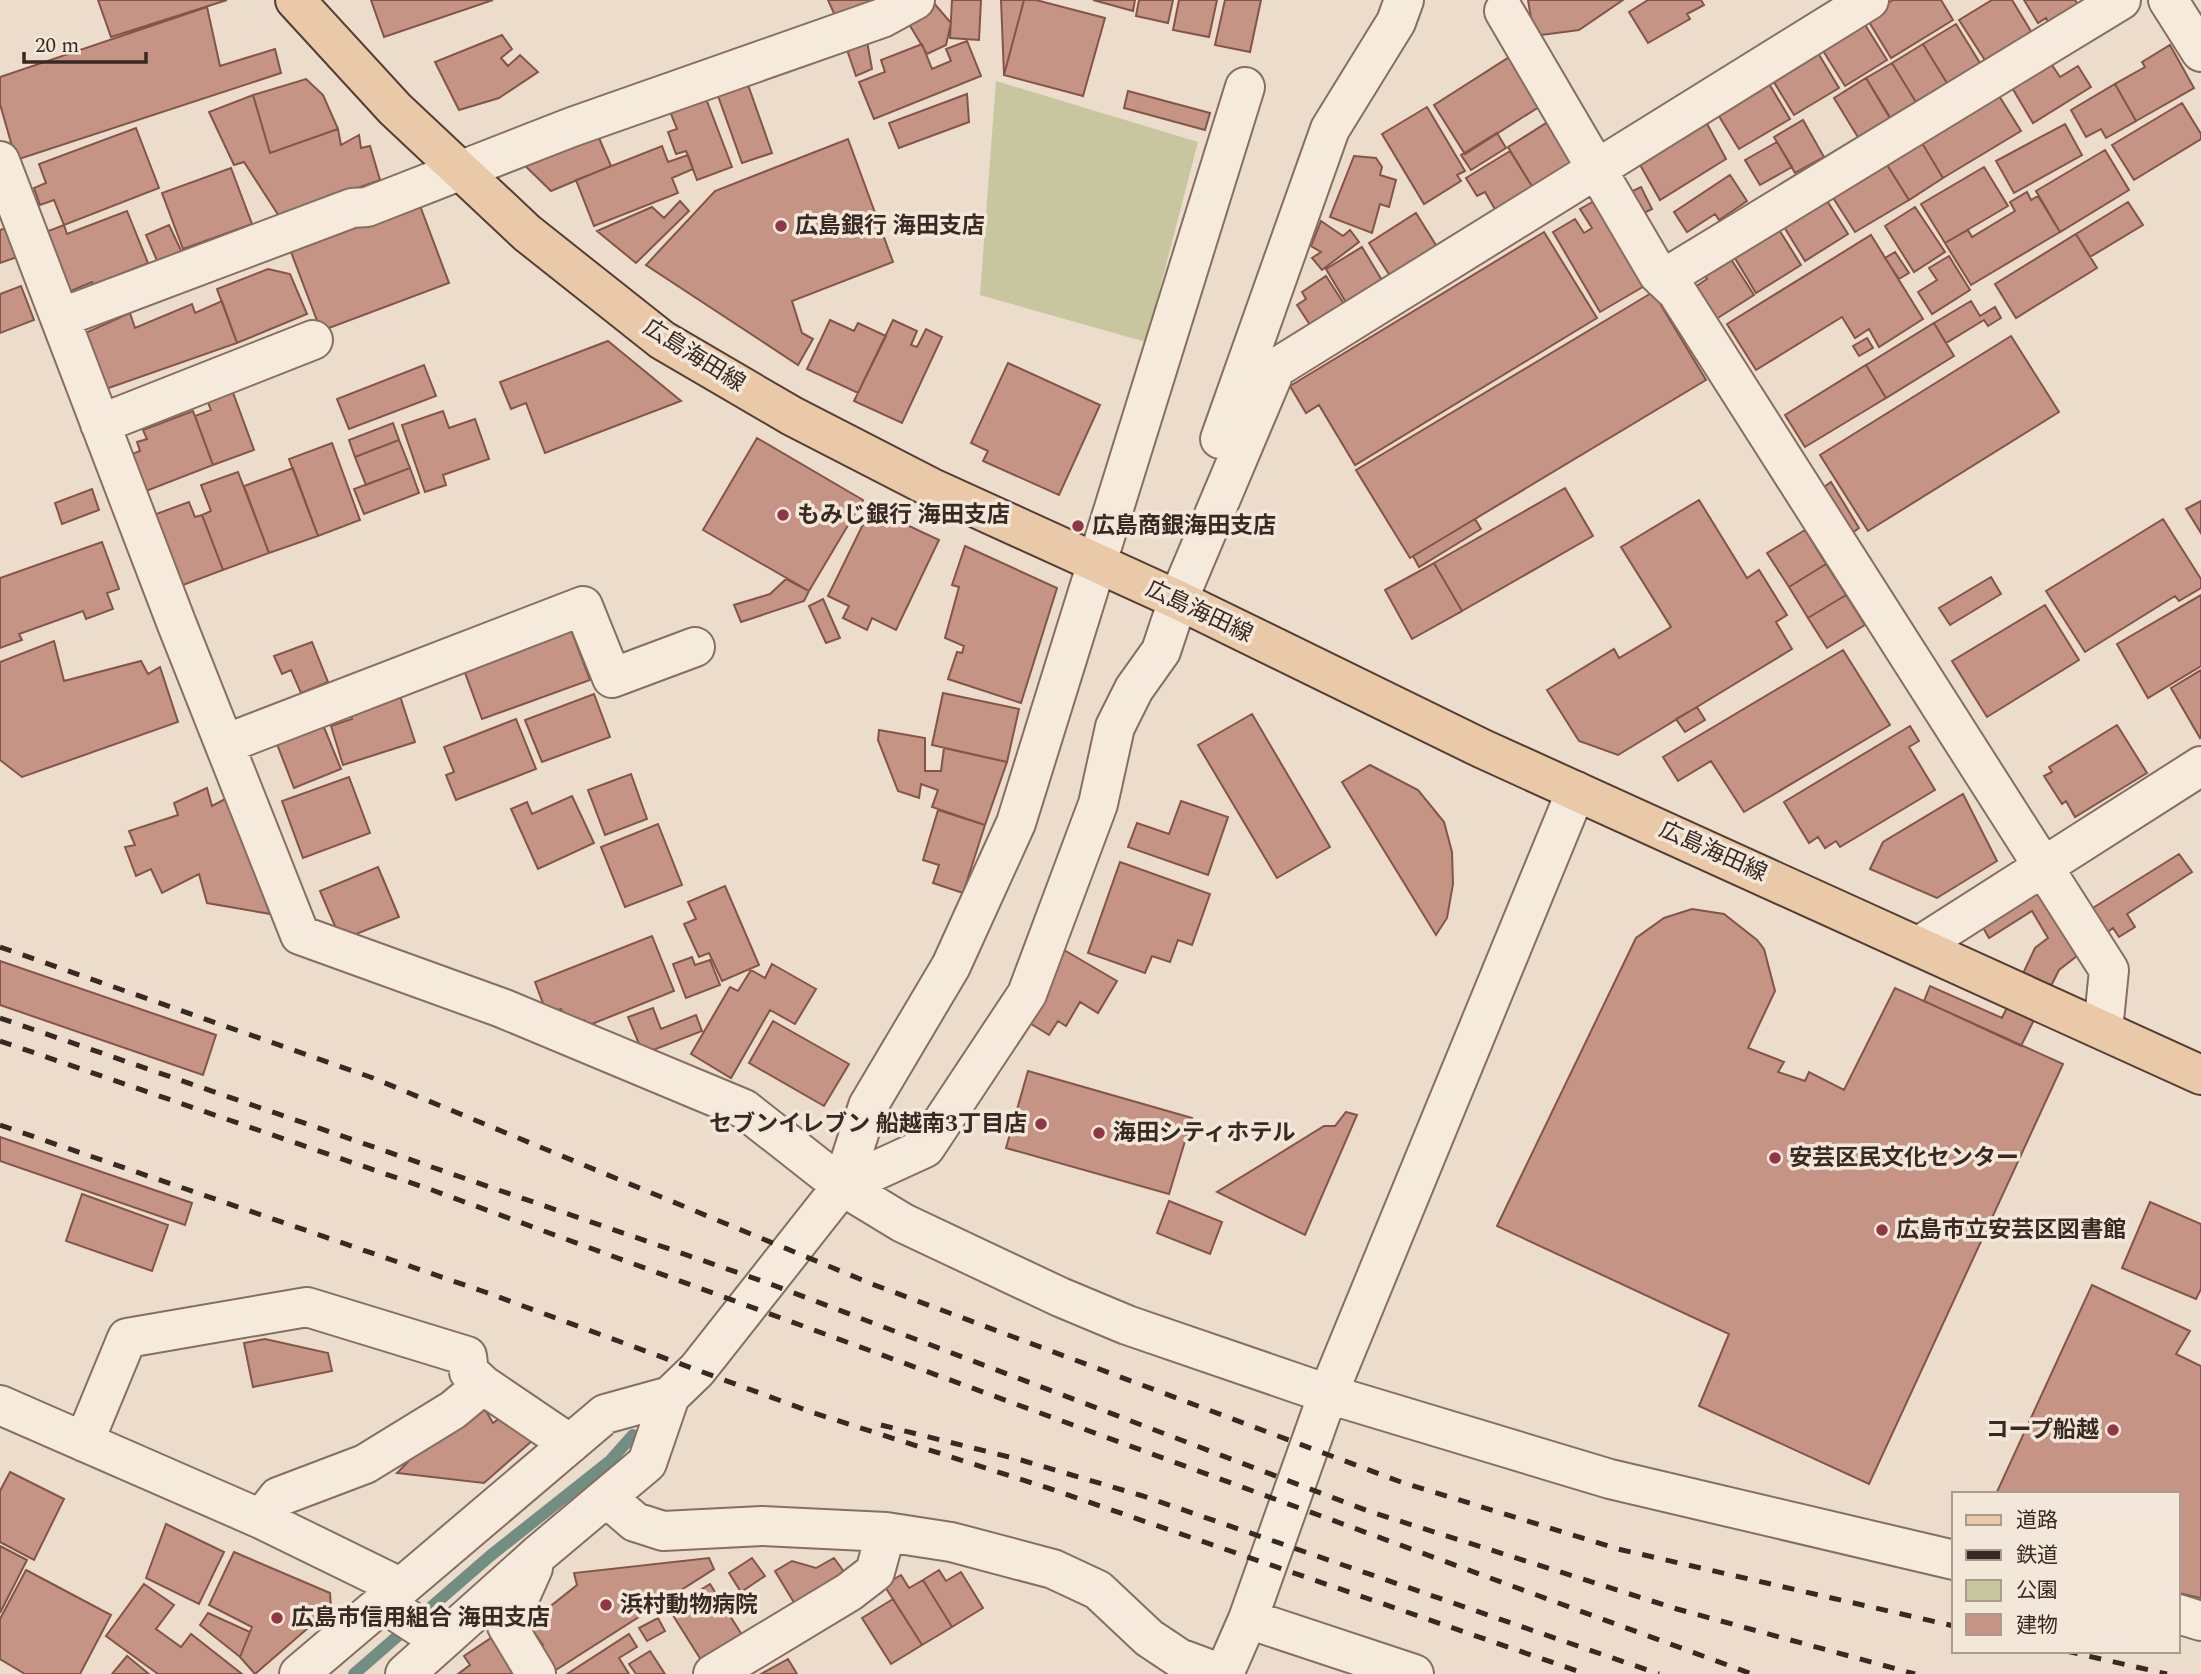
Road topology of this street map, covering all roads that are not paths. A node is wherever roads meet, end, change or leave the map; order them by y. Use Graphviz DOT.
graph roads {
  1 [pos="295,0"];
  2 [pos="915,0"];
  3 [pos="1404,0"];
  4 [pos="1869,0"];
  5 [pos="2121,0"];
  6 [pos="2168,0"];
  7 [pos="1504,11"];
  8 [pos="2201,52"];
  9 [pos="1245,87"];
  10 [pos="0,161"];
  11 [pos="1598,168"];
  12 [pos="459,169"];
  13 [pos="1663,279"];
  14 [pos="60,318"];
  15 [pos="313,340"];
  16 [pos="100,424"];
  17 [pos="1198,553"];
  18 [pos="1106,569"];
  19 [pos="1169,596"];
  20 [pos="695,648"];
  21 [pos="225,744"];
  22 [pos="2201,766"];
  23 [pos="1576,790"];
  24 [pos="2043,867"];
  25 [pos="1919,946"];
  26 [pos="2103,1030"];
  27 [pos="2201,1075"];
  28 [pos="842,1186"];
  29 [pos="483,1385"];
  30 [pos="1328,1394"];
  31 [pos="670,1396"];
  32 [pos="0,1405"];
  33 [pos="84,1442"];
  34 [pos="570,1444"];
  35 [pos="607,1498"];
  36 [pos="261,1519"];
  37 [pos="886,1532"];
  38 [pos="540,1553"];
  39 [pos="1952,1560"];
  40 [pos="2180,1616"];
  41 [pos="418,1617"];
  42 [pos="1248,1619"];
  43 [pos="2201,1621"];
  44 [pos="507,1626"];
  45 [pos="299,1674"];
  46 [pos="405,1674"];
  47 [pos="536,1674"];
  48 [pos="713,1674"];
  49 [pos="1223,1674"];
  50 [pos="1414,1674"];
  1 -- 12 [label="main road, 広島海田線"];
  2 -- 12 [label="street"];
  3 -- 17 [label="street"];
  4 -- 11 [label="street"];
  5 -- 13 [label="street"];
  6 -- 8 [label="street"];
  7 -- 11 [label="street"];
  9 -- 18 [label="street"];
  10 -- 14 [label="street"];
  11 -- 13 [label="street"];
  11 -- 17 [label="street"];
  12 -- 14 [label="street"];
  12 -- 18 [label="main road, 広島海田線"];
  13 -- 24 [label="street"];
  14 -- 16 [label="street"];
  15 -- 16 [label="street"];
  16 -- 21 [label="street"];
  17 -- 19 [label="street"];
  18 -- 19 [label="main road, 広島海田線"];
  18 -- 28 [label="street"];
  19 -- 23 [label="main road, 広島海田線"];
  19 -- 28 [label="street"];
  20 -- 21 [label="street"];
  21 -- 28 [label="street"];
  22 -- 24 [label="street"];
  23 -- 25 [label="main road, 広島海田線"];
  23 -- 30 [label="street"];
  24 -- 25 [label="street"];
  24 -- 26 [label="street"];
  25 -- 26 [label="main road, 広島海田線"];
  26 -- 27 [label="main road, 広島海田線"];
  28 -- 30 [label="street"];
  28 -- 31 [label="street"];
  29 -- 33 [label="street"];
  29 -- 34 [label="street"];
  29 -- 36 [label="street"];
  30 -- 39 [label="street"];
  30 -- 42 [label="street"];
  31 -- 34 [label="street"];
  31 -- 35 [label="street"];
  32 -- 33 [label="street"];
  33 -- 36 [label="street"];
  34 -- 41 [label="street"];
  35 -- 37 [label="street"];
  35 -- 38 [label="street"];
  36 -- 41 [label="street"];
  37 -- 48 [label="street"];
  37 -- 49 [label="street"];
  38 -- 41 [label="street"];
  38 -- 44 [label="street"];
  40 -- 43 [label="street"];
  41 -- 44 [label="street"];
  41 -- 45 [label="street"];
  41 -- 46 [label="street"];
  42 -- 49 [label="street"];
  42 -- 50 [label="street"];
  44 -- 47 [label="street"];
}
